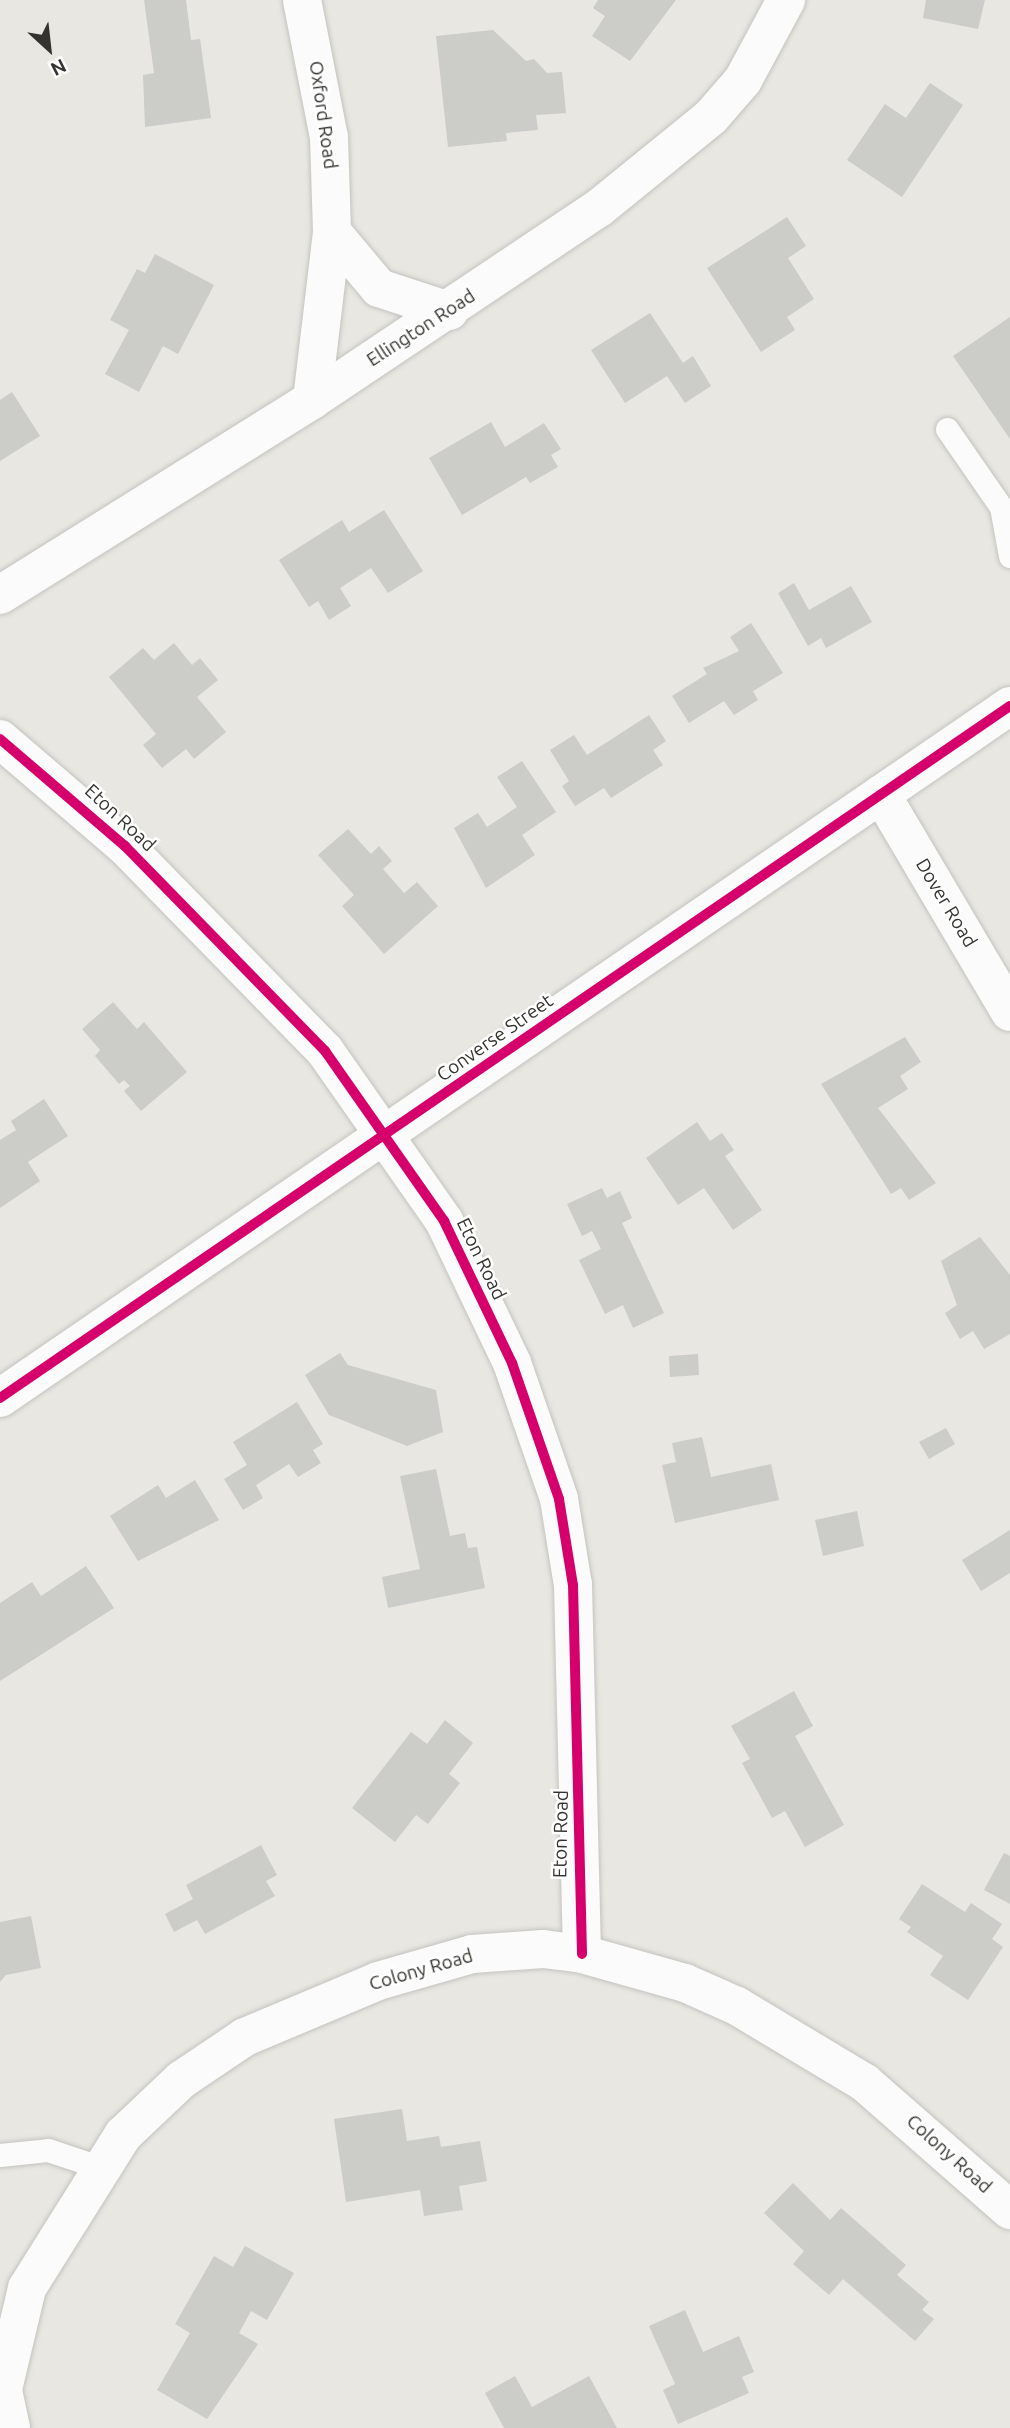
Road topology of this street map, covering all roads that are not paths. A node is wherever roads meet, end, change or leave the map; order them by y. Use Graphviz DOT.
graph roads {
  1 [pos="302,0"];
  2 [pos="786,0"];
  3 [pos="332,232"];
  4 [pos="449,310"];
  5 [pos="312,400"];
  6 [pos="947,429"];
  7 [pos="1010,556"];
  8 [pos="0,595"];
  9 [pos="1010,706"];
  10 [pos="0,739"];
  11 [pos="881,794"];
  12 [pos="1010,1012"];
  13 [pos="384,1135"];
  14 [pos="0,1398"];
  15 [pos="582,1954"];
  16 [pos="0,2155"];
  17 [pos="99,2167"];
  18 [pos="1010,2210"];
  19 [pos="1,2385"];
  20 [pos="11,2428"];
  1 -- 3 [label="street, Oxford Road"];
  2 -- 4 [label="street, Ellington Road"];
  3 -- 4 [label="street"];
  3 -- 5 [label="street, Oxford Road"];
  4 -- 5 [label="street, Ellington Road"];
  5 -- 8 [label="street, Ellington Road"];
  6 -- 7 [label="lane"];
  9 -- 11 [label="street, Converse Street"];
  10 -- 13 [label="street, Eton Road"];
  11 -- 12 [label="street, Dover Road"];
  11 -- 13 [label="street, Converse Street"];
  13 -- 14 [label="street, Converse Street"];
  13 -- 15 [label="street, Eton Road"];
  15 -- 17 [label="street, Colony Road"];
  15 -- 18 [label="street, Colony Road"];
  16 -- 17 [label="lane"];
  17 -- 19 [label="street, Colony Road"];
  19 -- 20 [label="street, Colony Road"];
}
